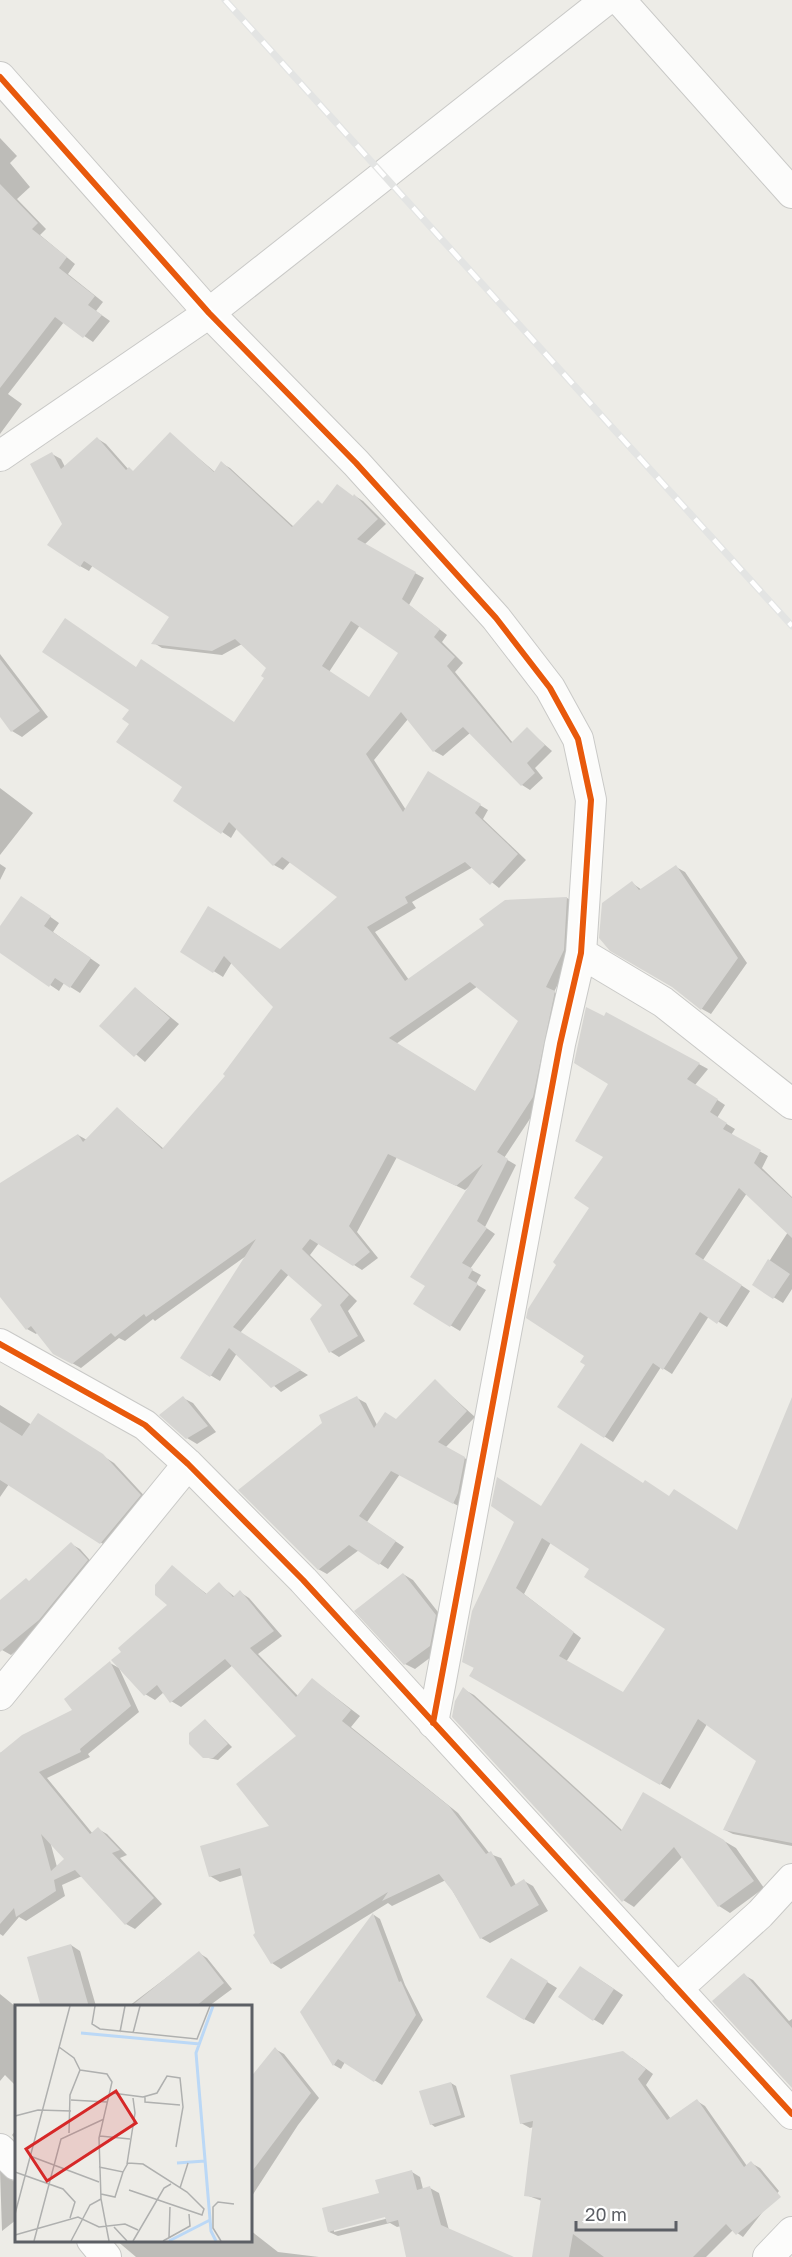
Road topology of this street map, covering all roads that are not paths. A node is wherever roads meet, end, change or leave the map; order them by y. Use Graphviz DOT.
graph roads {
  1 [pos="606,0"];
  2 [pos="620,0"];
  3 [pos="0,77"];
  4 [pos="792,193"];
  5 [pos="209,313"];
  6 [pos="0,456"];
  7 [pos="581,953"];
  8 [pos="792,1104"];
  9 [pos="0,1344"];
  10 [pos="188,1464"];
  11 [pos="0,1695"];
  12 [pos="433,1723"];
  13 [pos="792,1879"];
  14 [pos="677,1989"];
  15 [pos="792,2114"];
  16 [pos="0,2149"];
  17 [pos="15,2164"];
  18 [pos="792,2232"];
  19 [pos="93,2242"];
  20 [pos="106,2257"];
  21 [pos="768,2257"];
  1 -- 5 [label="street"];
  2 -- 4 [label="street"];
  3 -- 5 [label="street"];
  5 -- 6 [label="street"];
  5 -- 7 [label="street"];
  7 -- 8 [label="street"];
  7 -- 12 [label="street"];
  9 -- 10 [label="street"];
  10 -- 11 [label="street"];
  10 -- 12 [label="street"];
  12 -- 14 [label="street"];
  13 -- 14 [label="street"];
  14 -- 15 [label="street"];
  16 -- 17 [label="street"];
  18 -- 21 [label="street"];
  19 -- 20 [label="street"];
}
